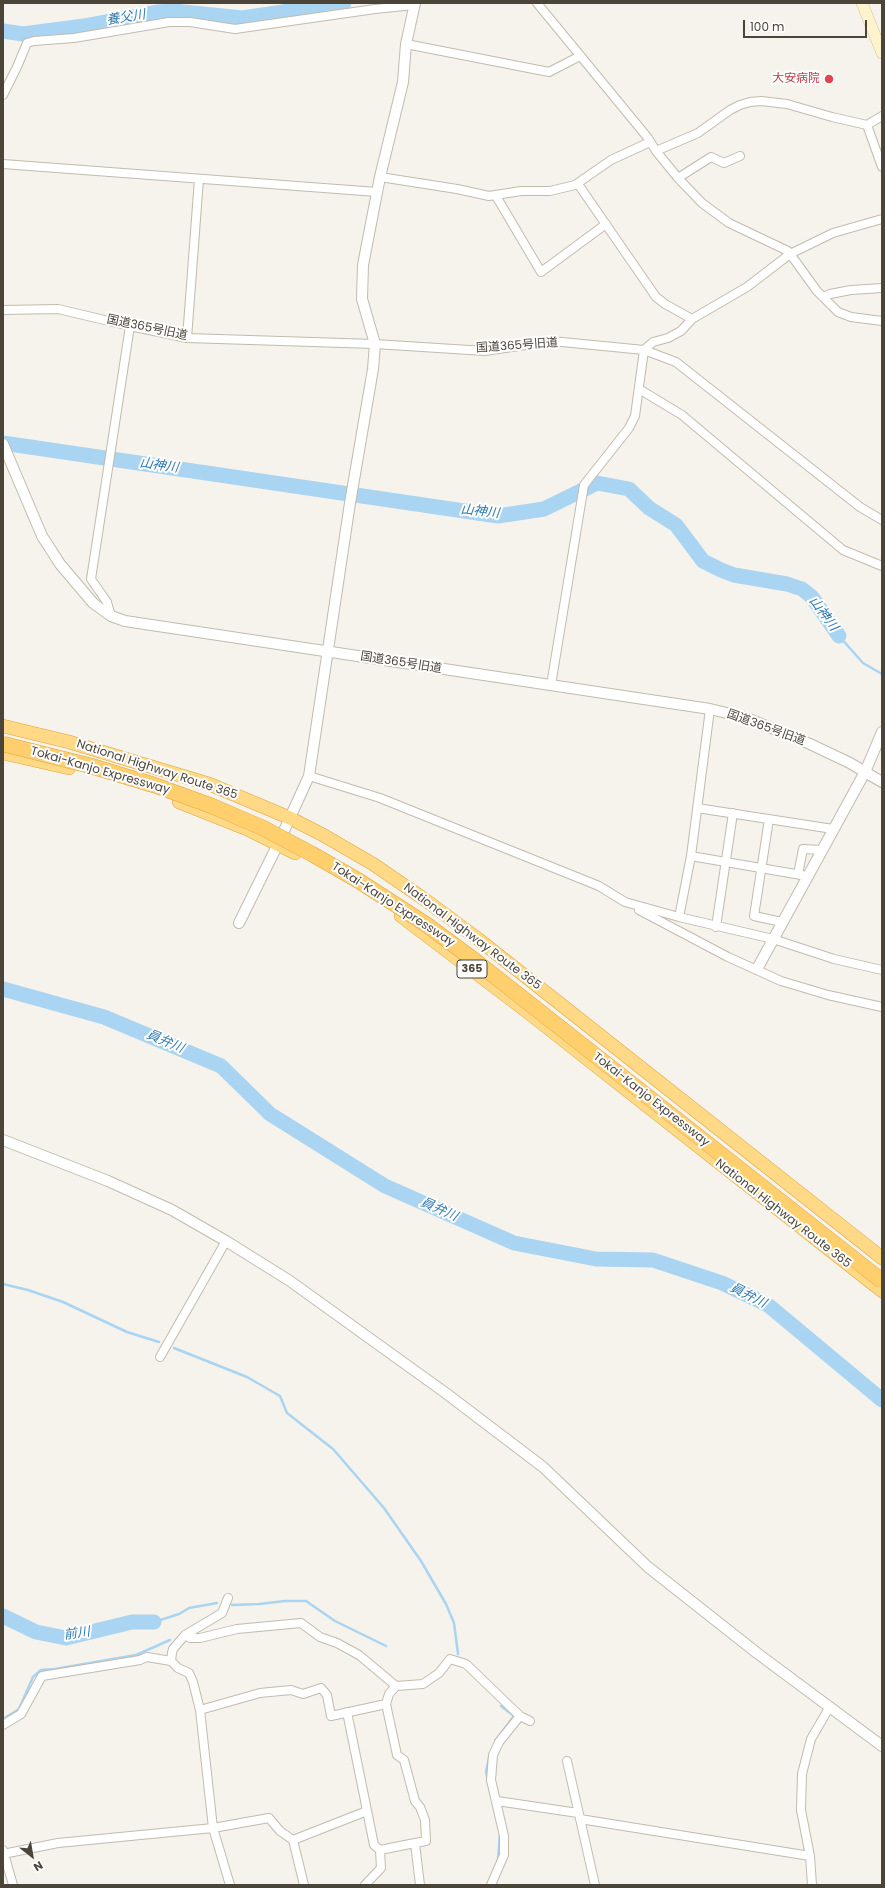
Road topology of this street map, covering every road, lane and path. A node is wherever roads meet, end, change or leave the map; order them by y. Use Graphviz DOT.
graph roads {
  1 [pos="538,3"];
  2 [pos="862,3"];
  3 [pos="414,4"];
  4 [pos="406,44"];
  5 [pos="882,53"];
  6 [pos="580,56"];
  7 [pos="3,95"];
  8 [pos="882,116"];
  9 [pos="867,125"];
  10 [pos="650,142"];
  11 [pos="656,151"];
  12 [pos="740,156"];
  13 [pos="3,164"];
  14 [pos="882,167"];
  15 [pos="380,177"];
  16 [pos="678,178"];
  17 [pos="199,179"];
  18 [pos="578,184"];
  19 [pos="377,192"];
  20 [pos="496,196"];
  21 [pos="882,219"];
  22 [pos="606,224"];
  23 [pos="790,254"];
  24 [pos="882,288"];
  25 [pos="823,297"];
  26 [pos="3,310"];
  27 [pos="692,319"];
  28 [pos="882,321"];
  29 [pos="130,326"];
  30 [pos="188,338"];
  31 [pos="375,344"];
  32 [pos="644,350"];
  33 [pos="639,389"];
  34 [pos="3,444"];
  35 [pos="882,520"];
  36 [pos="882,566"];
  37 [pos="111,616"];
  38 [pos="328,652"];
  39 [pos="551,685"];
  40 [pos="710,709"];
  41 [pos="3,726"];
  42 [pos="882,732"];
  43 [pos="3,744"];
  44 [pos="3,753"];
  45 [pos="865,772"];
  46 [pos="309,776"];
  47 [pos="882,782"];
  48 [pos="697,808"];
  49 [pos="733,813"];
  50 [pos="290,818"];
  51 [pos="769,819"];
  52 [pos="833,829"];
  53 [pos="278,844"];
  54 [pos="822,850"];
  55 [pos="691,856"];
  56 [pos="726,862"];
  57 [pos="762,868"];
  58 [pos="803,875"];
  59 [pos="625,902"];
  60 [pos="679,917"];
  61 [pos="782,922"];
  62 [pos="239,923"];
  63 [pos="716,926"];
  64 [pos="773,939"];
  65 [pos="757,969"];
  66 [pos="882,970"];
  67 [pos="882,1008"];
  68 [pos="3,1140"];
  69 [pos="226,1241"];
  70 [pos="882,1258"];
  71 [pos="882,1281"];
  72 [pos="882,1291"];
  73 [pos="160,1357"];
  74 [pos="228,1598"];
  75 [pos="185,1635"];
  76 [pos="171,1661"];
  77 [pos="396,1686"];
  78 [pos="386,1704"];
  79 [pos="829,1708"];
  80 [pos="200,1710"];
  81 [pos="347,1712"];
  82 [pos="520,1716"];
  83 [pos="530,1721"];
  84 [pos="3,1725"];
  85 [pos="882,1746"];
  86 [pos="567,1761"];
  87 [pos="497,1801"];
  88 [pos="367,1811"];
  89 [pos="579,1816"];
  90 [pos="213,1828"];
  91 [pos="293,1840"];
  92 [pos="415,1843"];
  93 [pos="380,1850"];
  94 [pos="3,1852"];
  95 [pos="810,1856"];
  96 [pos="13,1885"];
  97 [pos="230,1885"];
  98 [pos="304,1885"];
  99 [pos="365,1885"];
  100 [pos="420,1885"];
  101 [pos="491,1885"];
  102 [pos="595,1885"];
  103 [pos="812,1885"];
  1 -- 6 [label="street"];
  2 -- 5 [label="main road"];
  3 -- 4 [label="street"];
  3 -- 7 [label="street"];
  4 -- 6 [label="street"];
  4 -- 15 [label="street"];
  6 -- 10 [label="street"];
  8 -- 9 [label="street"];
  9 -- 11 [label="street"];
  9 -- 14 [label="street"];
  10 -- 11 [label="street"];
  10 -- 18 [label="street"];
  11 -- 16 [label="street"];
  12 -- 16 [label="street"];
  13 -- 17 [label="street"];
  15 -- 19 [label="street"];
  15 -- 20 [label="street"];
  16 -- 23 [label="street"];
  17 -- 19 [label="street"];
  17 -- 30 [label="street"];
  18 -- 20 [label="street"];
  18 -- 22 [label="street"];
  19 -- 31 [label="street"];
  20 -- 22 [label="street"];
  21 -- 23 [label="street"];
  22 -- 27 [label="street"];
  23 -- 25 [label="street"];
  23 -- 27 [label="street"];
  24 -- 25 [label="street"];
  25 -- 28 [label="street"];
  26 -- 29 [label="street, 国道365号旧道"];
  27 -- 32 [label="street"];
  29 -- 30 [label="street, 国道365号旧道"];
  29 -- 37 [label="street"];
  30 -- 31 [label="street, 国道365号旧道"];
  31 -- 32 [label="street, 国道365号旧道"];
  31 -- 38 [label="street"];
  32 -- 33 [label="street"];
  32 -- 35 [label="street, 国道365号旧道"];
  33 -- 36 [label="street"];
  33 -- 39 [label="street"];
  34 -- 37 [label="street, 国道365号旧道"];
  37 -- 38 [label="street, 国道365号旧道"];
  38 -- 39 [label="street, 国道365号旧道"];
  38 -- 46 [label="street"];
  39 -- 40 [label="street, 国道365号旧道"];
  40 -- 45 [label="street, 国道365号旧道"];
  40 -- 48 [label="street"];
  41 -- 50 [label="highway, National Highway Route 365 / 365"];
  42 -- 45 [label="street"];
  43 -- 71 [label="highway, Tokai-Kanjo Expressway, bridge"];
  44 -- 53 [label="highway, National Highway Route 365 / 365"];
  45 -- 47 [label="street, 国道365号旧道"];
  45 -- 52 [label="street"];
  46 -- 50 [label="street"];
  46 -- 59 [label="street"];
  48 -- 49 [label="street"];
  48 -- 55 [label="street"];
  49 -- 51 [label="street"];
  49 -- 56 [label="street"];
  50 -- 53 [label="street"];
  50 -- 70 [label="highway, National Highway Route 365 / 365"];
  51 -- 52 [label="street"];
  51 -- 57 [label="street"];
  52 -- 54 [label="street"];
  53 -- 62 [label="street"];
  53 -- 72 [label="highway, National Highway Route 365 / 365"];
  54 -- 58 [label="street"];
  54 -- 58 [label="street"];
  55 -- 56 [label="street"];
  55 -- 60 [label="street"];
  56 -- 57 [label="street"];
  56 -- 63 [label="street"];
  57 -- 58 [label="street"];
  57 -- 61 [label="street"];
  58 -- 61 [label="street"];
  59 -- 60 [label="street"];
  59 -- 65 [label="street"];
  60 -- 63 [label="street"];
  61 -- 64 [label="street"];
  63 -- 64 [label="street"];
  64 -- 65 [label="street"];
  64 -- 66 [label="street"];
  65 -- 67 [label="street"];
  68 -- 69 [label="street"];
  69 -- 73 [label="street"];
  69 -- 79 [label="street"];
  74 -- 75 [label="street"];
  75 -- 76 [label="street"];
  75 -- 77 [label="street"];
  76 -- 80 [label="street"];
  76 -- 84 [label="street"];
  77 -- 78 [label="street"];
  77 -- 82 [label="street"];
  78 -- 81 [label="street"];
  78 -- 92 [label="street"];
  79 -- 85 [label="street"];
  79 -- 95 [label="street"];
  80 -- 81 [label="street"];
  80 -- 90 [label="street"];
  81 -- 88 [label="street"];
  82 -- 83 [label="street"];
  82 -- 87 [label="street"];
  86 -- 89 [label="street"];
  87 -- 89 [label="street"];
  87 -- 101 [label="street"];
  88 -- 91 [label="street"];
  88 -- 93 [label="street"];
  89 -- 95 [label="street"];
  89 -- 102 [label="street"];
  90 -- 91 [label="street"];
  90 -- 94 [label="street"];
  90 -- 97 [label="street"];
  91 -- 98 [label="street"];
  92 -- 93 [label="street"];
  92 -- 100 [label="street"];
  93 -- 99 [label="street"];
  94 -- 96 [label="street"];
  95 -- 103 [label="street"];
}
